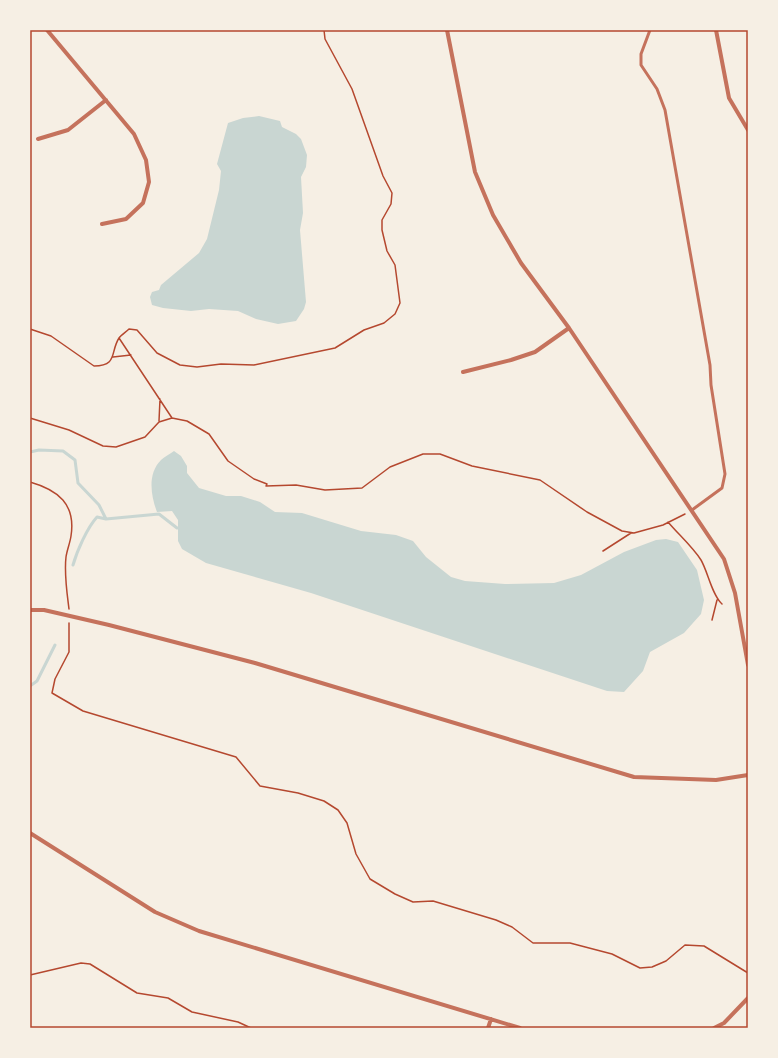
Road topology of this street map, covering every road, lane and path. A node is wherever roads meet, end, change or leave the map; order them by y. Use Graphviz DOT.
graph roads {
  1 [pos="47,30"];
  2 [pos="324,30"];
  3 [pos="447,30"];
  4 [pos="650,30"];
  5 [pos="716,30"];
  6 [pos="106,100"];
  7 [pos="748,130"];
  8 [pos="38,139"];
  9 [pos="102,224"];
  10 [pos="30,328"];
  11 [pos="569,328"];
  12 [pos="119,338"];
  13 [pos="131,356"];
  14 [pos="113,357"];
  15 [pos="463,372"];
  16 [pos="160,399"];
  17 [pos="30,418"];
  18 [pos="172,418"];
  19 [pos="159,422"];
  20 [pos="30,482"];
  21 [pos="692,510"];
  22 [pos="668,522"];
  23 [pos="631,533"];
  24 [pos="603,551"];
  25 [pos="717,600"];
  26 [pos="722,604"];
  27 [pos="30,610"];
  28 [pos="69,616"];
  29 [pos="712,620"];
  30 [pos="748,665"];
  31 [pos="748,775"];
  32 [pos="30,833"];
  33 [pos="748,973"];
  34 [pos="30,975"];
  35 [pos="748,998"];
  36 [pos="491,1019"];
  37 [pos="250,1028"];
  38 [pos="488,1028"];
  39 [pos="520,1028"];
  40 [pos="714,1028"];
  1 -- 6 [label="street"];
  2 -- 12 [label="path"];
  3 -- 11 [label="street"];
  4 -- 21 [label="lane"];
  5 -- 7 [label="street"];
  6 -- 8 [label="street"];
  6 -- 9 [label="street"];
  10 -- 14 [label="path"];
  11 -- 15 [label="street"];
  11 -- 21 [label="street"];
  12 -- 13 [label="path"];
  12 -- 14 [label="path"];
  13 -- 14 [label="path"];
  13 -- 16 [label="path"];
  16 -- 18 [label="path"];
  16 -- 19 [label="path"];
  17 -- 19 [label="path"];
  18 -- 19 [label="path"];
  18 -- 23 [label="path"];
  20 -- 28 [label="path"];
  21 -- 22 [label="path"];
  21 -- 30 [label="street"];
  22 -- 23 [label="path"];
  22 -- 25 [label="path"];
  23 -- 24 [label="path"];
  25 -- 26 [label="path"];
  25 -- 29 [label="path"];
  27 -- 28 [label="street"];
  28 -- 31 [label="street"];
  28 -- 33 [label="path"];
  32 -- 36 [label="street"];
  34 -- 37 [label="path"];
  35 -- 40 [label="street"];
  36 -- 38 [label="street"];
  36 -- 39 [label="street"];
}
